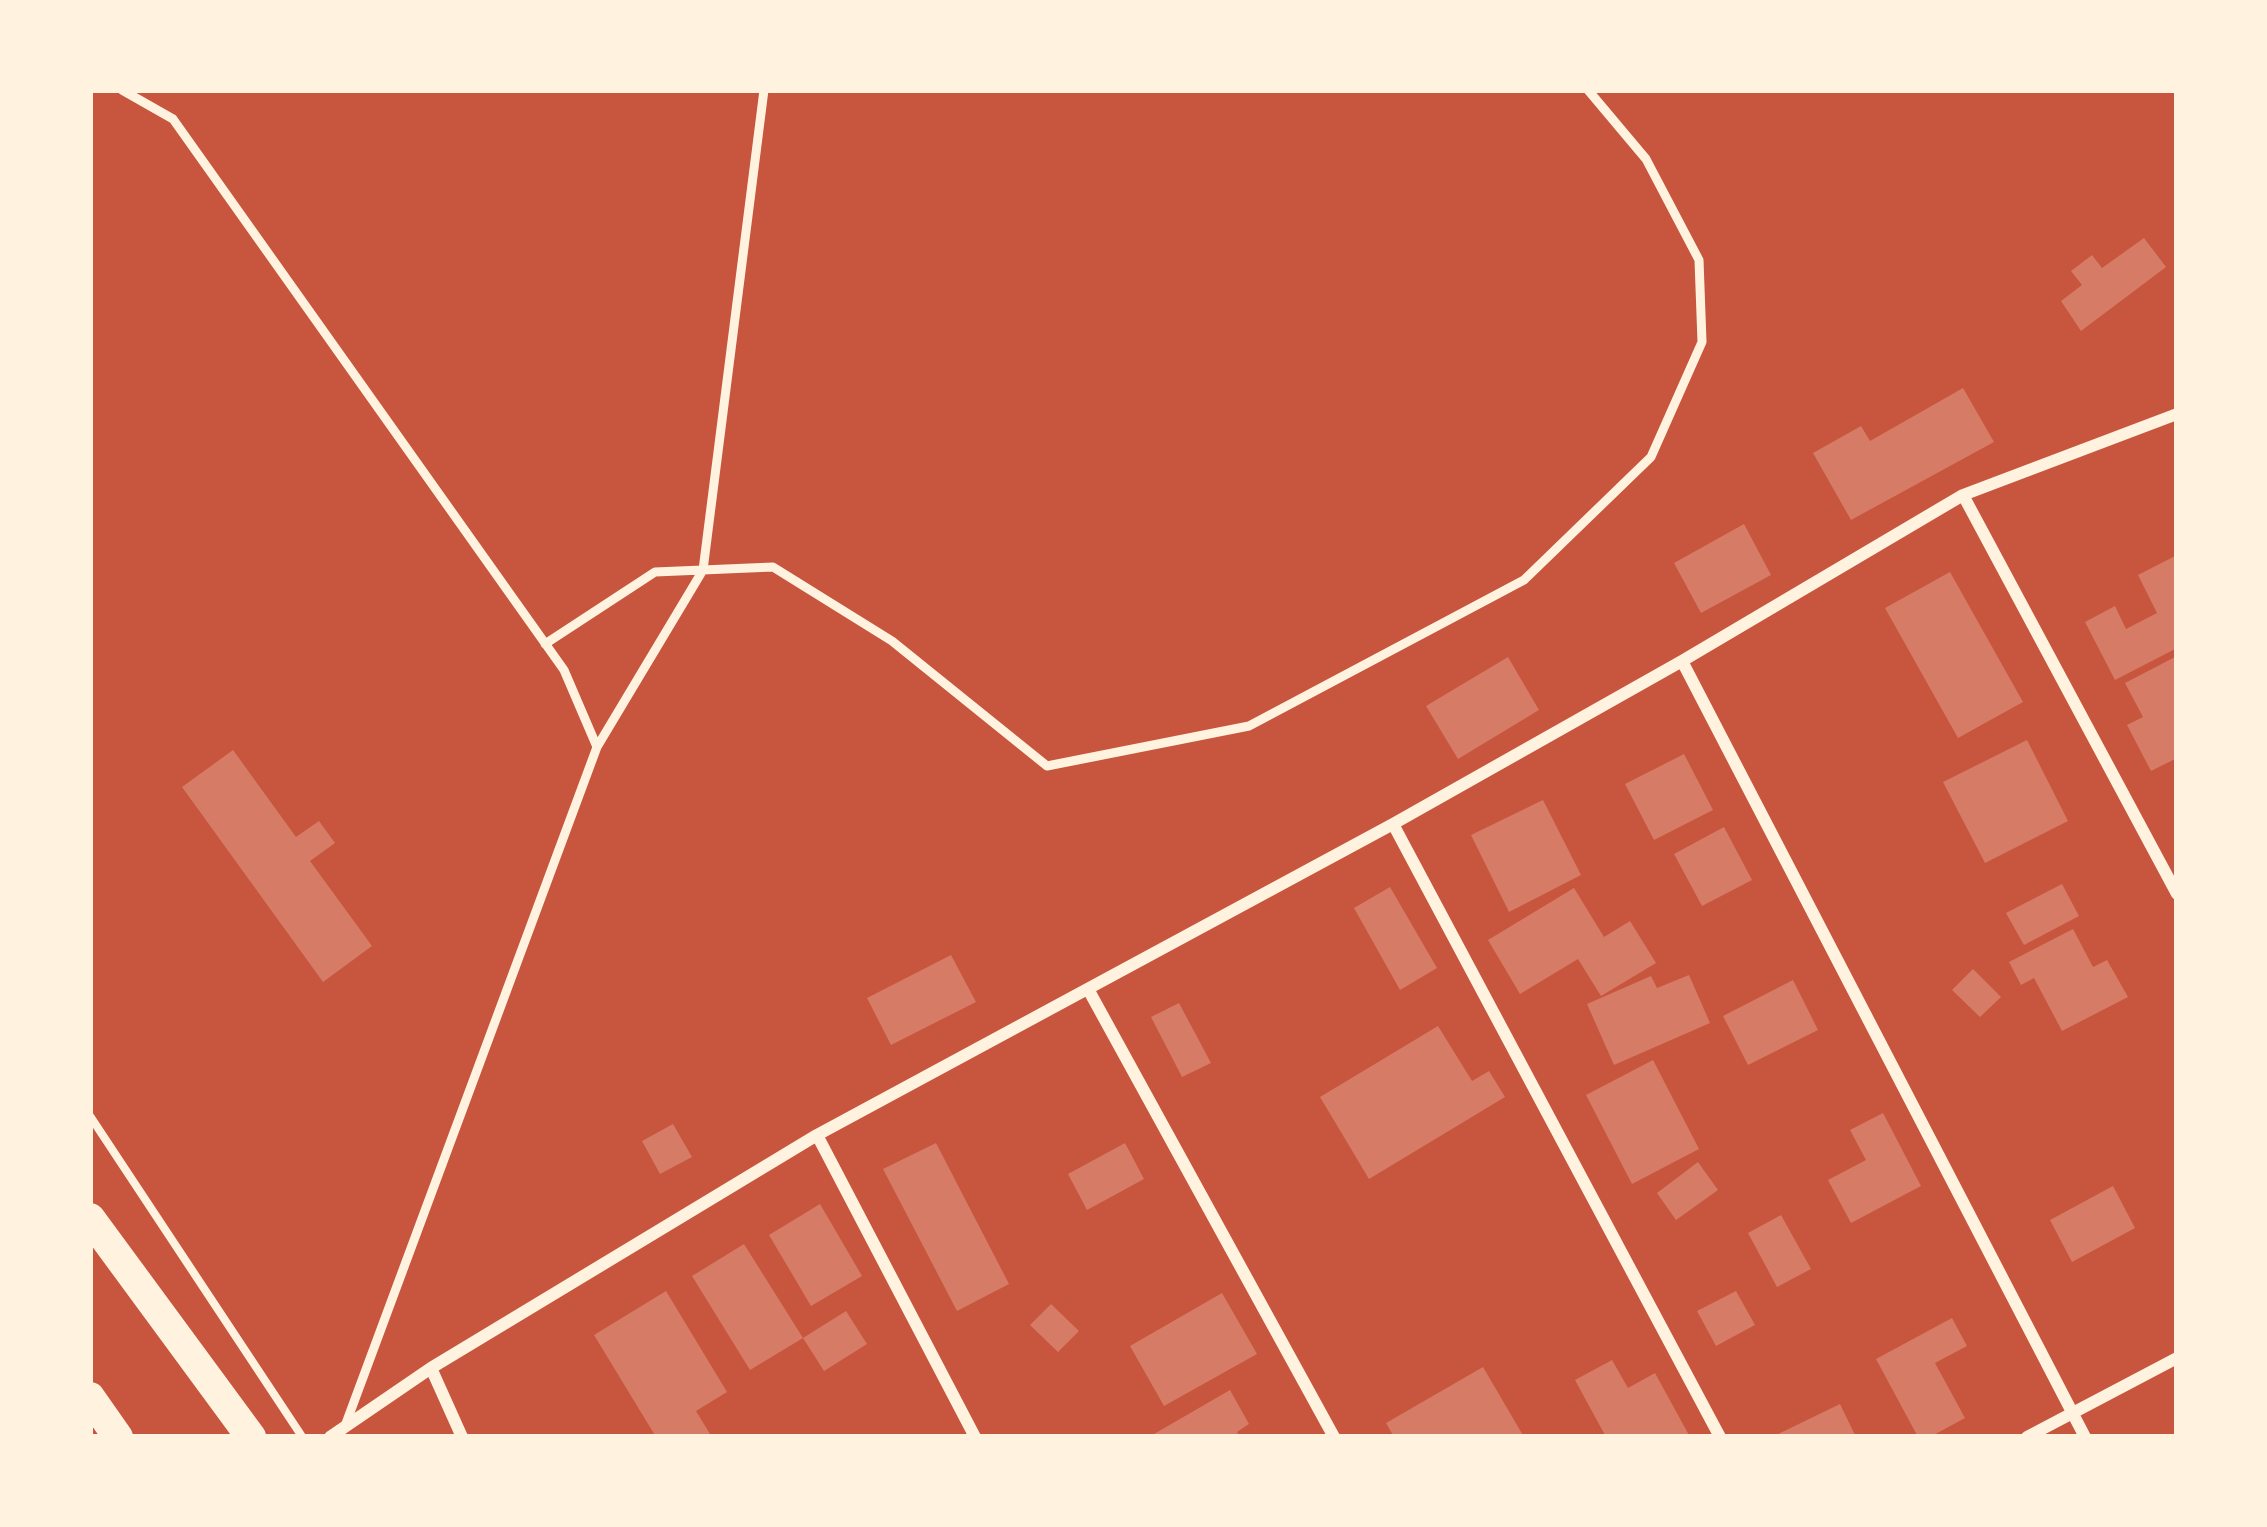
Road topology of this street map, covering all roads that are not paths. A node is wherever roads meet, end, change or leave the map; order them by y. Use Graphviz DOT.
graph roads {
  1 [pos="122,90"];
  2 [pos="764,90"];
  3 [pos="1588,90"];
  4 [pos="2177,414"];
  5 [pos="1963,496"];
  6 [pos="704,570"];
  7 [pos="545,644"];
  8 [pos="1682,661"];
  9 [pos="597,747"];
  10 [pos="1393,824"];
  11 [pos="2177,894"];
  12 [pos="1088,989"];
  13 [pos="818,1136"];
  14 [pos="90,1218"];
  15 [pos="2177,1358"];
  16 [pos="431,1368"];
  17 [pos="90,1397"];
  18 [pos="2072,1412"];
  19 [pos="345,1426"];
  20 [pos="974,1436"];
  21 [pos="118,1437"];
  22 [pos="251,1437"];
  23 [pos="330,1437"];
  24 [pos="462,1437"];
  25 [pos="1334,1437"];
  26 [pos="1720,1437"];
  27 [pos="2027,1437"];
  28 [pos="2085,1437"];
  1 -- 7 [label="lane"];
  2 -- 6 [label="lane"];
  3 -- 6 [label="lane"];
  4 -- 5 [label="street"];
  5 -- 8 [label="street"];
  5 -- 11 [label="street"];
  6 -- 7 [label="lane"];
  6 -- 9 [label="lane"];
  7 -- 9 [label="lane"];
  8 -- 10 [label="street"];
  8 -- 18 [label="street"];
  9 -- 19 [label="lane"];
  10 -- 12 [label="street"];
  10 -- 26 [label="street"];
  12 -- 13 [label="street"];
  12 -- 25 [label="street"];
  13 -- 16 [label="street"];
  13 -- 20 [label="street"];
  14 -- 22 [label="main road"];
  15 -- 18 [label="street"];
  16 -- 19 [label="street"];
  16 -- 24 [label="street"];
  17 -- 21 [label="main road"];
  18 -- 27 [label="street"];
  18 -- 28 [label="street"];
  19 -- 23 [label="street"];
}
